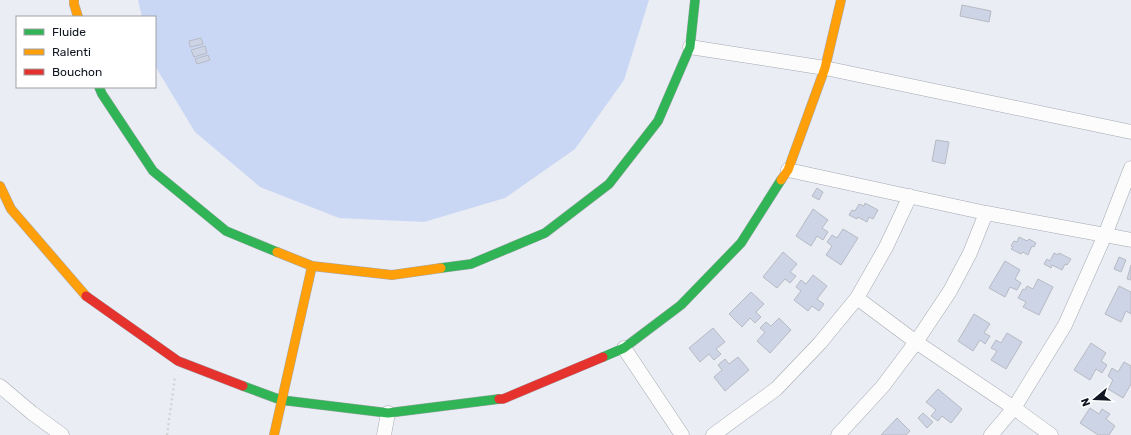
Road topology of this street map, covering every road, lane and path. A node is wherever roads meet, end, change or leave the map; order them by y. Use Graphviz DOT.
graph roads {
  1 [pos="74,0"];
  2 [pos="695,0"];
  3 [pos="841,0"];
  4 [pos="78,16"];
  5 [pos="690,47"];
  6 [pos="825,68"];
  7 [pos="100,88"];
  8 [pos="1131,132"];
  9 [pos="1131,168"];
  10 [pos="788,170"];
  11 [pos="0,186"];
  12 [pos="910,196"];
  13 [pos="6,213"];
  14 [pos="986,213"];
  15 [pos="1105,235"];
  16 [pos="1131,240"];
  17 [pos="312,266"];
  18 [pos="857,298"];
  19 [pos="916,342"];
  20 [pos="624,348"];
  21 [pos="178,361"];
  22 [pos="0,386"];
  23 [pos="281,400"];
  24 [pos="1014,408"];
  25 [pos="388,414"];
  26 [pos="62,435"];
  27 [pos="167,435"];
  28 [pos="274,435"];
  29 [pos="384,435"];
  30 [pos="682,435"];
  31 [pos="713,435"];
  32 [pos="838,435"];
  33 [pos="991,435"];
  34 [pos="1051,435"];
  1 -- 4 [label="street"];
  2 -- 5 [label="street"];
  3 -- 6 [label="street"];
  5 -- 6 [label="street"];
  5 -- 17 [label="street"];
  6 -- 8 [label="street"];
  6 -- 10 [label="street"];
  7 -- 17 [label="street"];
  9 -- 15 [label="street"];
  10 -- 12 [label="street"];
  10 -- 20 [label="street"];
  11 -- 13 [label="street"];
  12 -- 14 [label="street"];
  12 -- 18 [label="street"];
  13 -- 21 [label="street"];
  14 -- 15 [label="street"];
  14 -- 19 [label="street"];
  15 -- 16 [label="street"];
  15 -- 24 [label="street"];
  17 -- 23 [label="street"];
  18 -- 19 [label="street"];
  18 -- 31 [label="street"];
  19 -- 24 [label="street"];
  19 -- 32 [label="street"];
  20 -- 25 [label="street"];
  20 -- 30 [label="street"];
  21 -- 23 [label="street"];
  21 -- 27 [label="path"];
  22 -- 26 [label="street"];
  23 -- 25 [label="street"];
  23 -- 28 [label="street"];
  24 -- 33 [label="street"];
  24 -- 34 [label="street"];
  25 -- 29 [label="street"];
}
